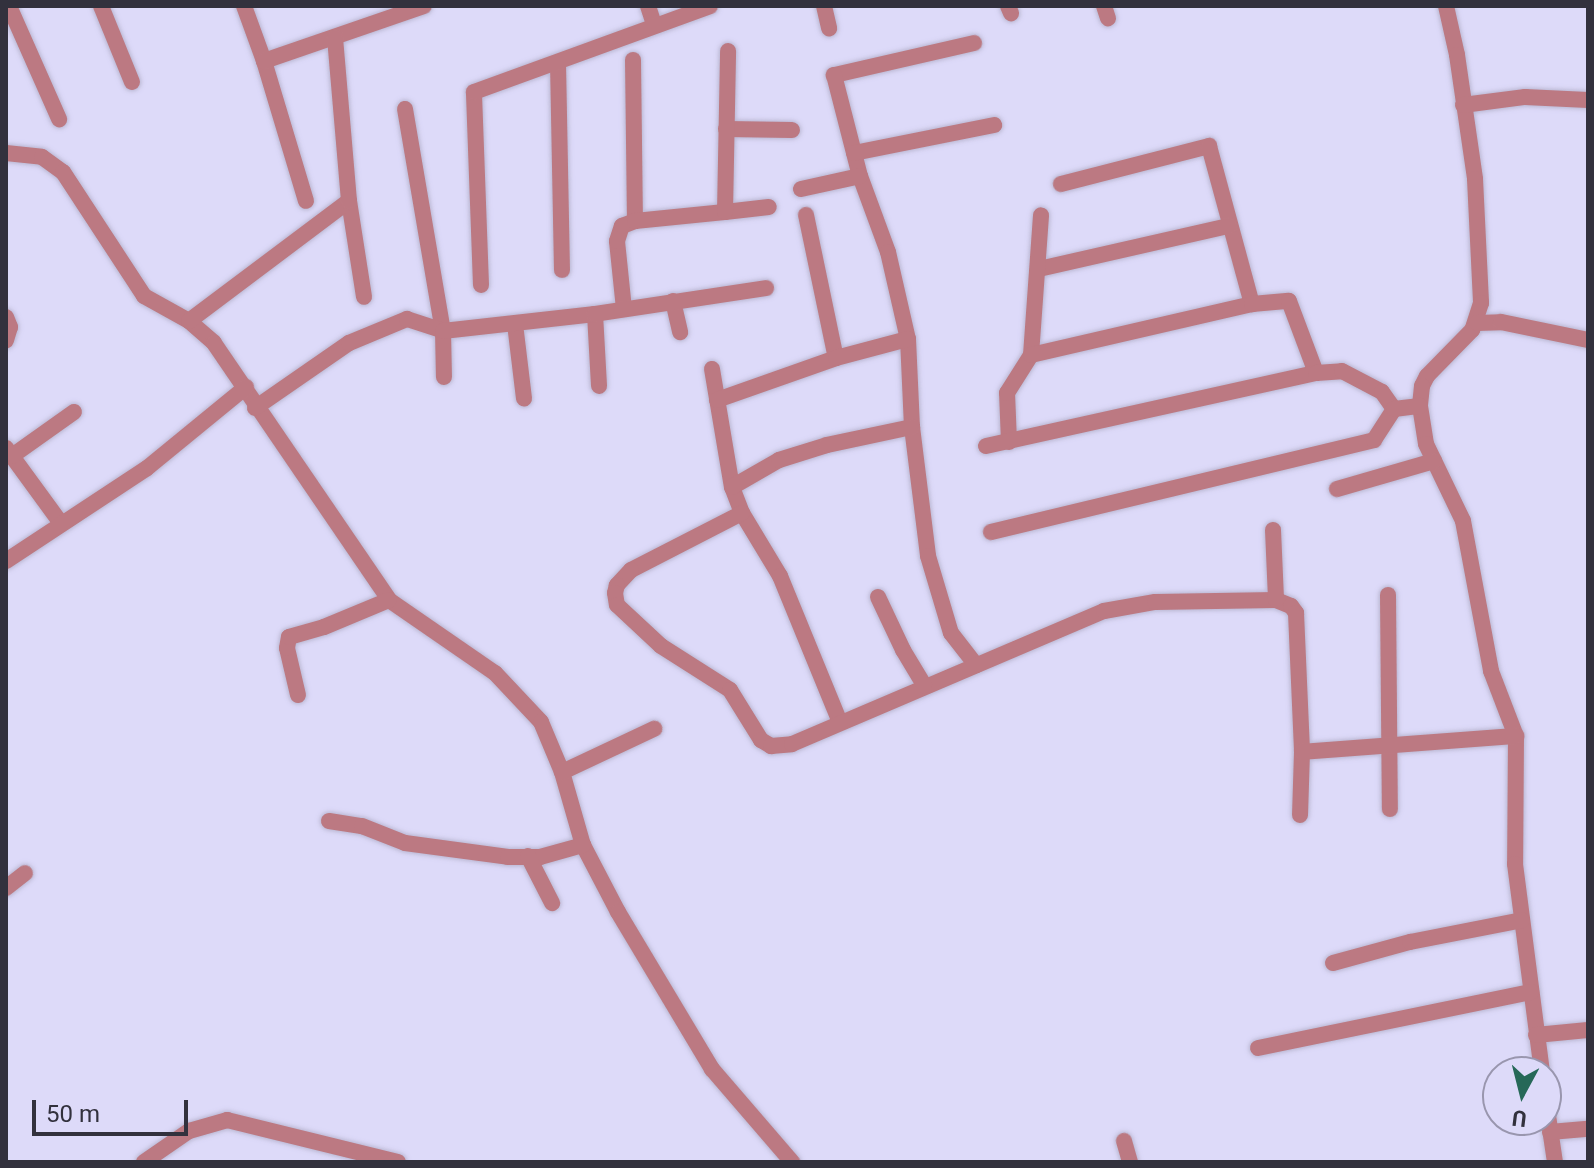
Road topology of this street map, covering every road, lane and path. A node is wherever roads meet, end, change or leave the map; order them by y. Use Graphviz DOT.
graph roads {
  1 [pos="9,6"];
  2 [pos="101,6"];
  3 [pos="244,6"];
  4 [pos="424,6"];
  5 [pos="648,6"];
  6 [pos="710,6"];
  7 [pos="824,6"];
  8 [pos="1446,6"];
  9 [pos="654,25"];
  10 [pos="829,28"];
  11 [pos="335,38"];
  12 [pos="974,43"];
  13 [pos="728,51"];
  14 [pos="633,60"];
  15 [pos="264,61"];
  16 [pos="558,63"];
  17 [pos="132,82"];
  18 [pos="1588,100"];
  19 [pos="1463,105"];
  20 [pos="405,109"];
  21 [pos="59,119"];
  22 [pos="994,125"];
  23 [pos="726,129"];
  24 [pos="792,130"];
  25 [pos="6,153"];
  26 [pos="854,153"];
  27 [pos="860,176"];
  28 [pos="1061,184"];
  29 [pos="801,189"];
  30 [pos="306,201"];
  31 [pos="349,201"];
  32 [pos="769,207"];
  33 [pos="725,212"];
  34 [pos="806,215"];
  35 [pos="1041,215"];
  36 [pos="635,221"];
  37 [pos="1229,226"];
  38 [pos="1039,269"];
  39 [pos="562,270"];
  40 [pos="481,285"];
  41 [pos="766,288"];
  42 [pos="364,297"];
  43 [pos="673,301"];
  44 [pos="1252,304"];
  45 [pos="624,309"];
  46 [pos="595,314"];
  47 [pos="6,317"];
  48 [pos="189,321"];
  49 [pos="1477,323"];
  50 [pos="515,324"];
  51 [pos="443,331"];
  52 [pos="680,332"];
  53 [pos="908,339"];
  54 [pos="6,340"];
  55 [pos="1588,340"];
  56 [pos="1031,355"];
  57 [pos="836,358"];
  58 [pos="712,369"];
  59 [pos="1316,373"];
  60 [pos="444,377"];
  61 [pos="599,386"];
  62 [pos="246,387"];
  63 [pos="524,398"];
  64 [pos="717,400"];
  65 [pos="1420,406"];
  66 [pos="255,408"];
  67 [pos="1394,409"];
  68 [pos="74,412"];
  69 [pos="912,427"];
  70 [pos="1009,442"];
  71 [pos="986,446"];
  72 [pos="9,452"];
  73 [pos="1434,461"];
  74 [pos="732,487"];
  75 [pos="1337,489"];
  76 [pos="742,513"];
  77 [pos="60,522"];
  78 [pos="1273,530"];
  79 [pos="991,532"];
  80 [pos="6,561"];
  81 [pos="1388,595"];
  82 [pos="878,597"];
  83 [pos="389,600"];
  84 [pos="1276,600"];
  85 [pos="976,665"];
  86 [pos="924,685"];
  87 [pos="298,695"];
  88 [pos="840,722"];
  89 [pos="654,729"];
  90 [pos="1516,736"];
  91 [pos="1389,746"];
  92 [pos="1302,752"];
  93 [pos="562,772"];
  94 [pos="1390,809"];
  95 [pos="1300,815"];
  96 [pos="329,821"];
  97 [pos="583,845"];
  98 [pos="528,856"];
  99 [pos="25,873"];
  100 [pos="6,888"];
  101 [pos="552,903"];
  102 [pos="1522,920"];
  103 [pos="1333,963"];
  104 [pos="1531,992"];
  105 [pos="1588,1030"];
  106 [pos="1536,1035"];
  107 [pos="1258,1048"];
  108 [pos="1539,1056"];
  109 [pos="1588,1129"];
  110 [pos="1562,1131"];
  111 [pos="1551,1136"];
  112 [pos="1124,1141"];
  113 [pos="144,1162"];
  114 [pos="398,1162"];
  115 [pos="792,1162"];
  116 [pos="1130,1162"];
  117 [pos="1555,1162"];
  1 -- 21 [label="street"];
  2 -- 17 [label="street"];
  3 -- 15 [label="street"];
  4 -- 11 [label="street"];
  5 -- 9 [label="street"];
  6 -- 9 [label="street"];
  7 -- 10 [label="street"];
  8 -- 19 [label="street"];
  9 -- 16 [label="street"];
  11 -- 15 [label="street"];
  11 -- 31 [label="street"];
  12 -- 26 [label="street"];
  13 -- 23 [label="street"];
  14 -- 36 [label="street"];
  15 -- 30 [label="street"];
  16 -- 39 [label="street"];
  16 -- 40 [label="street"];
  18 -- 19 [label="street"];
  19 -- 49 [label="street"];
  20 -- 51 [label="street"];
  22 -- 26 [label="street"];
  23 -- 24 [label="street"];
  23 -- 33 [label="street"];
  25 -- 48 [label="street"];
  26 -- 27 [label="street"];
  27 -- 29 [label="street"];
  27 -- 53 [label="street"];
  28 -- 37 [label="street"];
  31 -- 42 [label="street"];
  31 -- 48 [label="street"];
  32 -- 33 [label="street"];
  33 -- 36 [label="street"];
  34 -- 57 [label="street"];
  35 -- 38 [label="street"];
  36 -- 45 [label="street"];
  37 -- 38 [label="street"];
  37 -- 44 [label="street"];
  38 -- 56 [label="street"];
  41 -- 43 [label="street"];
  43 -- 45 [label="street"];
  43 -- 52 [label="street"];
  44 -- 56 [label="street"];
  44 -- 59 [label="street"];
  45 -- 46 [label="street"];
  46 -- 50 [label="street"];
  46 -- 61 [label="street"];
  47 -- 54 [label="street"];
  48 -- 62 [label="street"];
  49 -- 55 [label="street"];
  49 -- 65 [label="street"];
  50 -- 51 [label="street"];
  50 -- 63 [label="street"];
  51 -- 60 [label="street"];
  51 -- 66 [label="street"];
  53 -- 57 [label="street"];
  53 -- 69 [label="street"];
  56 -- 70 [label="street"];
  57 -- 64 [label="street"];
  58 -- 64 [label="street"];
  59 -- 67 [label="street"];
  59 -- 70 [label="street"];
  62 -- 66 [label="street"];
  62 -- 77 [label="street"];
  64 -- 74 [label="street"];
  65 -- 67 [label="street"];
  65 -- 73 [label="street"];
  66 -- 83 [label="street"];
  67 -- 79 [label="street"];
  68 -- 72 [label="street"];
  69 -- 74 [label="street"];
  69 -- 85 [label="street"];
  70 -- 71 [label="street"];
  72 -- 77 [label="street"];
  73 -- 75 [label="street"];
  73 -- 90 [label="street"];
  74 -- 76 [label="street"];
  76 -- 88 [label="street"];
  76 -- 88 [label="street"];
  77 -- 80 [label="street"];
  78 -- 84 [label="street"];
  81 -- 91 [label="street"];
  82 -- 86 [label="street"];
  83 -- 87 [label="street"];
  83 -- 93 [label="street"];
  84 -- 85 [label="street"];
  84 -- 92 [label="street"];
  85 -- 86 [label="street"];
  86 -- 88 [label="street"];
  89 -- 93 [label="street"];
  90 -- 91 [label="street"];
  90 -- 102 [label="street"];
  91 -- 92 [label="street"];
  91 -- 94 [label="street"];
  92 -- 95 [label="street"];
  93 -- 97 [label="street"];
  96 -- 98 [label="street"];
  97 -- 98 [label="street"];
  97 -- 115 [label="street"];
  98 -- 101 [label="street"];
  99 -- 100 [label="street"];
  102 -- 103 [label="street"];
  102 -- 104 [label="street"];
  104 -- 106 [label="street"];
  104 -- 107 [label="street"];
  105 -- 106 [label="street"];
  106 -- 108 [label="street"];
  109 -- 110 [label="street"];
  111 -- 117 [label="street"];
  112 -- 116 [label="street"];
  113 -- 114 [label="street"];
}
